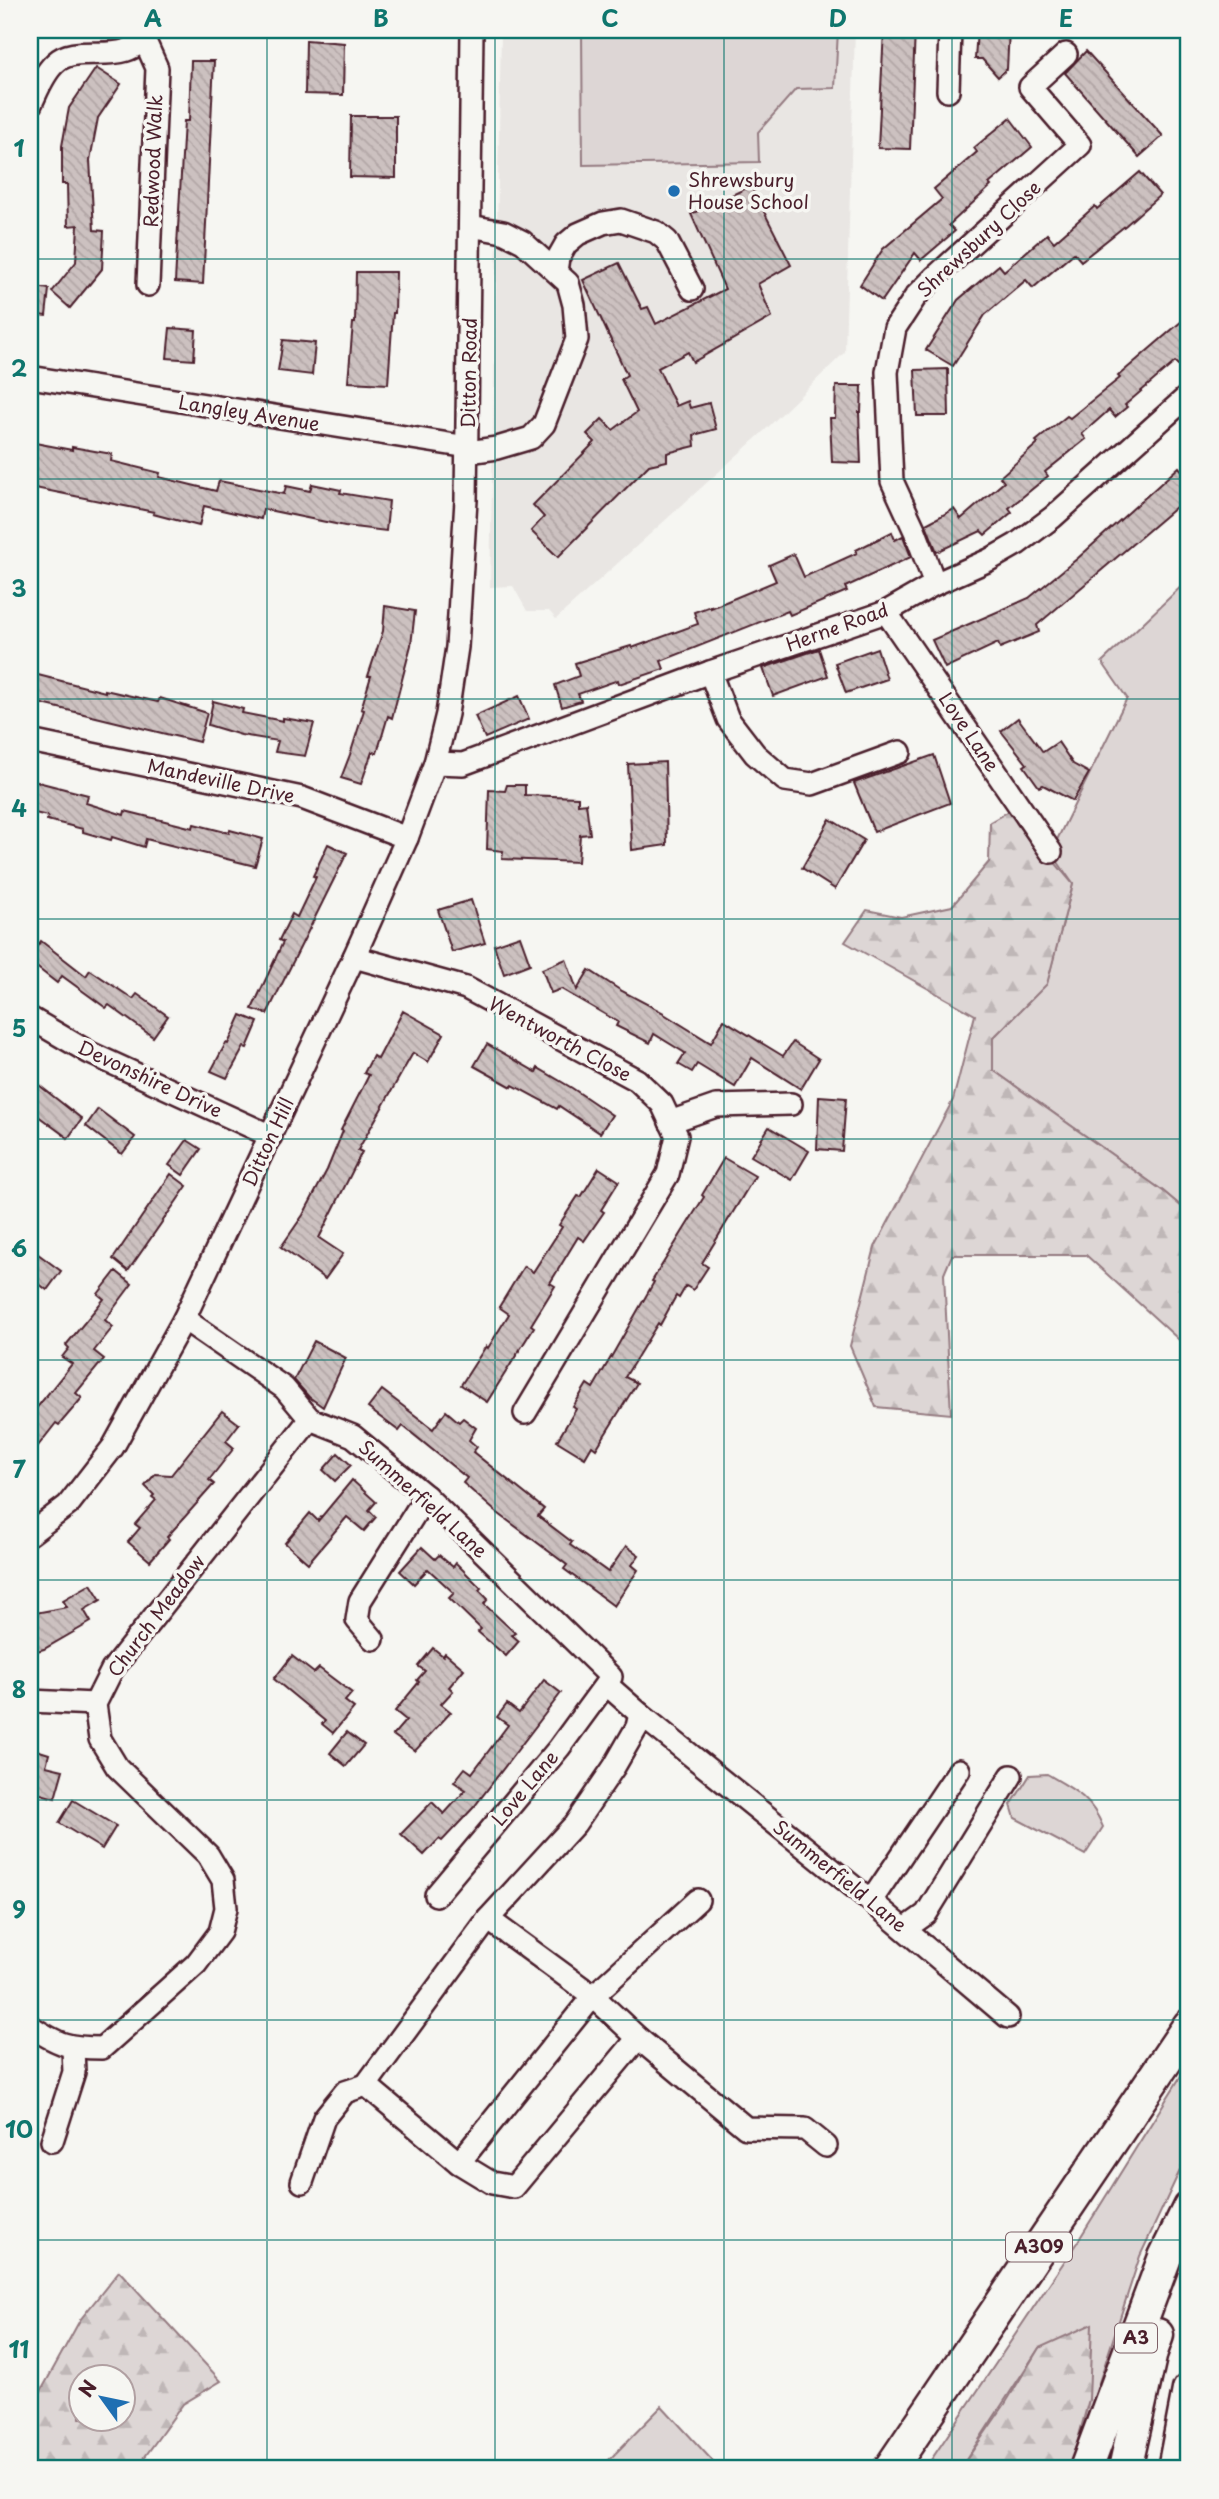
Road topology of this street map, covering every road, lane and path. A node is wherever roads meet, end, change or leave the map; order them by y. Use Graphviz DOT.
graph roads {
  1 [pos="472,30"];
  2 [pos="950,30"];
  3 [pos="146,35"];
  4 [pos="1066,54"];
  5 [pos="948,91"];
  6 [pos="30,106"];
  7 [pos="470,226"];
  8 [pos="556,271"];
  9 [pos="148,285"];
  10 [pos="692,289"];
  11 [pos="30,377"];
  12 [pos="1189,395"];
  13 [pos="468,450"];
  14 [pos="935,584"];
  15 [pos="886,612"];
  16 [pos="710,672"];
  17 [pos="447,714"];
  18 [pos="30,741"];
  19 [pos="900,752"];
  20 [pos="435,763"];
  21 [pos="407,838"];
  22 [pos="1051,852"];
  23 [pos="354,957"];
  24 [pos="30,1018"];
  25 [pos="791,1104"];
  26 [pos="670,1122"];
  27 [pos="271,1136"];
  28 [pos="184,1319"];
  29 [pos="525,1413"];
  30 [pos="310,1419"];
  31 [pos="426,1496"];
  32 [pos="30,1534"];
  33 [pos="373,1639"];
  34 [pos="608,1680"];
  35 [pos="30,1701"];
  36 [pos="94,1704"];
  37 [pos="640,1714"];
  38 [pos="959,1770"];
  39 [pos="1011,1776"];
  40 [pos="436,1895"];
  41 [pos="698,1900"];
  42 [pos="871,1901"];
  43 [pos="488,1919"];
  44 [pos="905,1929"];
  45 [pos="593,1996"];
  46 [pos="1009,2017"];
  47 [pos="30,2026"];
  48 [pos="1189,2026"];
  49 [pos="638,2038"];
  50 [pos="73,2048"];
  51 [pos="366,2085"];
  52 [pos="52,2141"];
  53 [pos="826,2146"];
  54 [pos="459,2163"];
  55 [pos="302,2182"];
  56 [pos="1189,2208"];
  57 [pos="1189,2246"];
  58 [pos="1189,2390"];
  59 [pos="890,2469"];
  60 [pos="1086,2469"];
  61 [pos="1125,2469"];
  62 [pos="1174,2469"];
  1 -- 7 [label="street, Ditton Road"];
  2 -- 5 [label="street"];
  3 -- 6 [label="street"];
  3 -- 9 [label="street, Redwood Walk"];
  4 -- 14 [label="street, Shrewsbury Close"];
  7 -- 8 [label="street, Langley Avenue"];
  7 -- 13 [label="street, Ditton Road"];
  8 -- 10 [label="street"];
  8 -- 13 [label="street, Langley Avenue"];
  11 -- 13 [label="street, Langley Avenue"];
  12 -- 14 [label="street, Herne Road"];
  13 -- 17 [label="street, Ditton Road"];
  14 -- 15 [label="street, Herne Road"];
  15 -- 16 [label="street, Herne Road"];
  15 -- 22 [label="street, Love Lane"];
  16 -- 19 [label="street"];
  16 -- 20 [label="street, Herne Road"];
  17 -- 20 [label="street, Ditton Hill"];
  18 -- 21 [label="street, Mandeville Drive"];
  20 -- 21 [label="street, Ditton Hill"];
  21 -- 23 [label="street, Ditton Hill"];
  23 -- 26 [label="street, Wentworth Close"];
  23 -- 27 [label="street, Ditton Hill"];
  24 -- 27 [label="street, Devonshire Drive"];
  25 -- 26 [label="street"];
  26 -- 29 [label="street, Wentworth Close"];
  27 -- 28 [label="street, Ditton Hill"];
  28 -- 30 [label="street, Summerfield Lane"];
  28 -- 32 [label="street, Ditton Hill"];
  30 -- 31 [label="street, Summerfield Lane"];
  30 -- 36 [label="street, Church Meadow"];
  31 -- 33 [label="street"];
  31 -- 34 [label="street, Summerfield Lane"];
  34 -- 37 [label="street, Summerfield Lane"];
  34 -- 40 [label="street, Love Lane"];
  35 -- 36 [label="street"];
  36 -- 50 [label="street"];
  37 -- 42 [label="street, Summerfield Lane"];
  37 -- 43 [label="street"];
  38 -- 42 [label="street"];
  39 -- 44 [label="street"];
  41 -- 45 [label="street"];
  42 -- 44 [label="street, Summerfield Lane"];
  43 -- 45 [label="street"];
  43 -- 51 [label="street"];
  44 -- 46 [label="street, Summerfield Lane"];
  45 -- 49 [label="street"];
  45 -- 54 [label="street"];
  47 -- 50 [label="street"];
  48 -- 59 [label="highway, A309"];
  49 -- 53 [label="street"];
  49 -- 54 [label="street"];
  50 -- 52 [label="street"];
  51 -- 54 [label="street"];
  51 -- 55 [label="street"];
  56 -- 60 [label="highway, A3"];
  57 -- 61 [label="highway, A3"];
  58 -- 62 [label="highway"];
}
